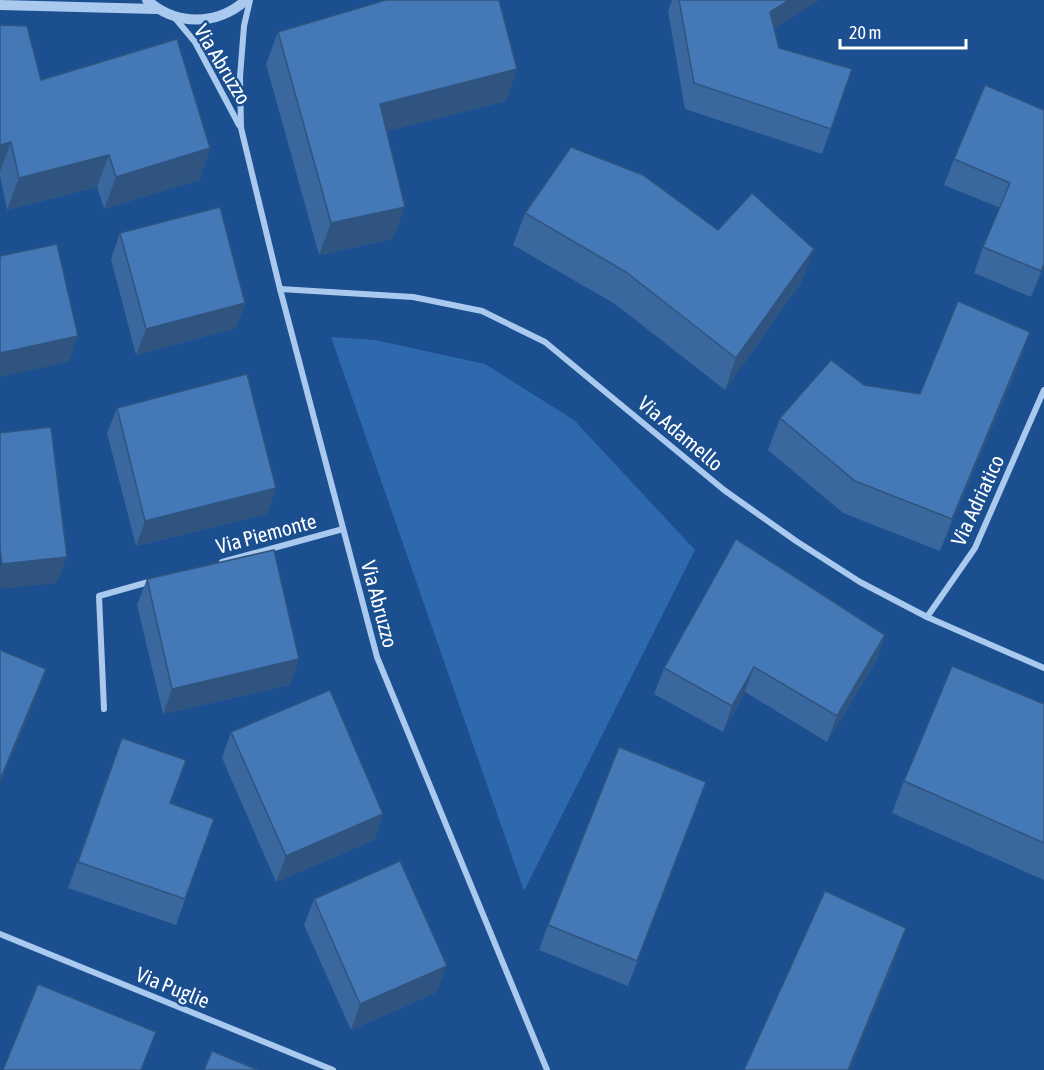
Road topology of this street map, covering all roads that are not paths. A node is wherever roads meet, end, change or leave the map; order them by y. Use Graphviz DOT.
graph roads {
  1 [pos="147,0"];
  2 [pos="248,0"];
  3 [pos="0,5"];
  4 [pos="156,9"];
  5 [pos="175,17"];
  6 [pos="241,128"];
  7 [pos="280,289"];
  8 [pos="1044,390"];
  9 [pos="343,528"];
  10 [pos="210,565"];
  11 [pos="154,581"];
  12 [pos="927,617"];
  13 [pos="1044,668"];
  14 [pos="104,709"];
  15 [pos="0,934"];
  16 [pos="333,1070"];
  17 [pos="547,1070"];
  1 -- 4 [label="street"];
  2 -- 5 [label="street"];
  2 -- 6 [label="street, Via Abruzzo"];
  3 -- 4 [label="street"];
  4 -- 5 [label="street"];
  5 -- 6 [label="street, Via Abruzzo"];
  6 -- 7 [label="street, Via Abruzzo"];
  7 -- 9 [label="street, Via Abruzzo"];
  7 -- 12 [label="street, Via Adamello"];
  8 -- 12 [label="street, Via Adriatico"];
  9 -- 10 [label="street, Via Piemonte"];
  9 -- 17 [label="street, Via Abruzzo"];
  11 -- 14 [label="street"];
  12 -- 13 [label="street, Via Adamello"];
  15 -- 16 [label="street, Via Puglie"];
}
